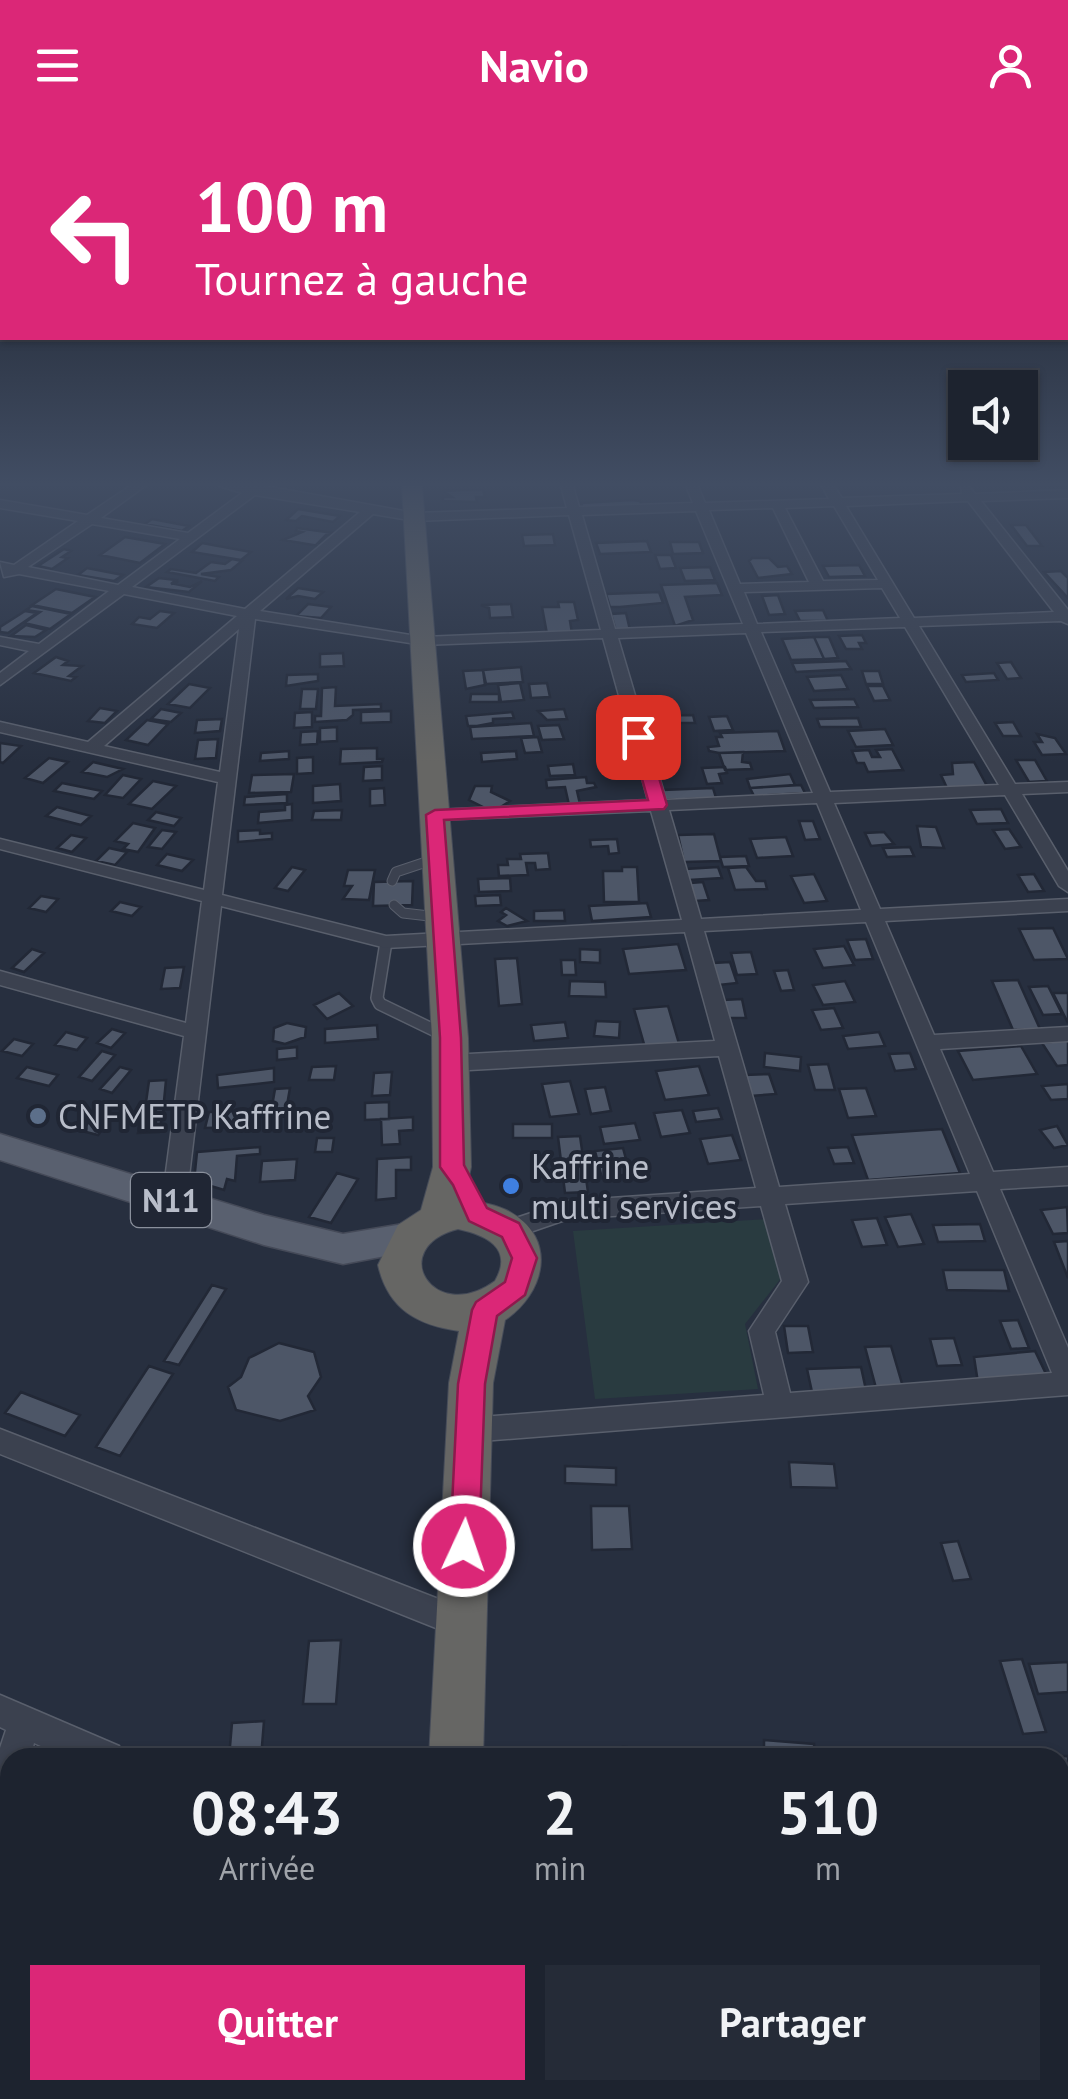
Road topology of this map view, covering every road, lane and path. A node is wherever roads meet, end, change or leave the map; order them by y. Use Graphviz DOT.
graph roads {
  1 [pos="62,578"];
  2 [pos="138,578"];
  3 [pos="290,578"];
  4 [pos="418,578"];
  5 [pos="593,578"];
  6 [pos="731,578"];
  7 [pos="814,578"];
  8 [pos="882,578"];
  9 [pos="1036,578"];
  10 [pos="886,584"];
  11 [pos="818,586"];
  12 [pos="735,588"];
  13 [pos="122,590"];
  14 [pos="248,614"];
  15 [pos="1067,617"];
  16 [pos="910,622"];
  17 [pos="752,628"];
  18 [pos="609,634"];
  19 [pos="0,641"];
  20 [pos="423,642"];
  21 [pos="42,649"];
  22 [pos="0,680"];
  23 [pos="0,728"];
  24 [pos="91,748"];
  25 [pos="229,779"];
  26 [pos="1068,787"];
  27 [pos="1010,790"];
  28 [pos="823,798"];
  29 [pos="658,805"];
  30 [pos="435,815"];
  31 [pos="0,844"];
  32 [pos="438,858"];
  33 [pos="392,881"];
  34 [pos="1068,886"];
  35 [pos="215,897"];
  36 [pos="394,905"];
  37 [pos="1068,905"];
  38 [pos="873,916"];
  39 [pos="692,925"];
  40 [pos="443,928"];
  41 [pos="386,942"];
  42 [pos="0,978"];
  43 [pos="198,1033"];
  44 [pos="1068,1034"];
  45 [pos="926,1043"];
  46 [pos="728,1048"];
  47 [pos="451,1050"];
  48 [pos="0,1146"];
  49 [pos="1068,1176"];
  50 [pos="985,1182"];
  51 [pos="771,1196"];
  52 [pos="174,1202"];
  53 [pos="459,1225"];
  54 [pos="343,1249"];
  55 [pos="414,1293"];
  56 [pos="485,1310"];
  57 [pos="1068,1381"];
  58 [pos="780,1406"];
  59 [pos="470,1407"];
  60 [pos="0,1441"];
  61 [pos="461,1623"];
  62 [pos="13,1717"];
  63 [pos="13,1748"];
  64 [pos="85,1748"];
  65 [pos="456,1748"];
  1 -- 13 [label="street"];
  2 -- 13 [label="street"];
  3 -- 14 [label="street"];
  4 -- 20 [label="highway"];
  5 -- 18 [label="street"];
  6 -- 12 [label="street"];
  7 -- 11 [label="street"];
  8 -- 10 [label="street"];
  9 -- 15 [label="street"];
  10 -- 11 [label="street"];
  10 -- 16 [label="street"];
  11 -- 12 [label="street"];
  12 -- 17 [label="street"];
  13 -- 14 [label="street"];
  13 -- 21 [label="street"];
  14 -- 20 [label="street"];
  14 -- 24 [label="street"];
  14 -- 25 [label="street"];
  15 -- 16 [label="street"];
  16 -- 17 [label="street"];
  16 -- 27 [label="street"];
  17 -- 18 [label="street"];
  17 -- 28 [label="street"];
  18 -- 20 [label="street"];
  18 -- 29 [label="street"];
  19 -- 21 [label="street"];
  20 -- 30 [label="highway"];
  21 -- 22 [label="street"];
  23 -- 24 [label="street"];
  24 -- 25 [label="street"];
  25 -- 35 [label="street"];
  26 -- 27 [label="street"];
  27 -- 28 [label="street"];
  27 -- 34 [label="street"];
  28 -- 29 [label="street"];
  28 -- 38 [label="street"];
  29 -- 30 [label="street"];
  29 -- 39 [label="street"];
  30 -- 32 [label="highway"];
  31 -- 35 [label="street"];
  32 -- 33 [label="lane"];
  32 -- 40 [label="highway"];
  35 -- 41 [label="street"];
  35 -- 43 [label="street"];
  36 -- 40 [label="lane"];
  37 -- 38 [label="street"];
  38 -- 39 [label="street"];
  38 -- 45 [label="street"];
  39 -- 40 [label="street"];
  39 -- 46 [label="street"];
  40 -- 41 [label="street"];
  40 -- 47 [label="highway"];
  41 -- 47 [label="lane"];
  42 -- 43 [label="street"];
  43 -- 52 [label="street"];
  44 -- 45 [label="street"];
  45 -- 50 [label="street"];
  46 -- 47 [label="street"];
  46 -- 51 [label="street"];
  47 -- 53 [label="highway"];
  48 -- 52 [label="main road, N11"];
  49 -- 50 [label="street"];
  50 -- 51 [label="street"];
  50 -- 57 [label="street"];
  51 -- 53 [label="street"];
  51 -- 58 [label="street"];
  52 -- 54 [label="main road, N11"];
  53 -- 54 [label="main road"];
  53 -- 55 [label="highway"];
  53 -- 56 [label="highway"];
  54 -- 55 [label="main road"];
  55 -- 56 [label="highway"];
  55 -- 59 [label="highway"];
  56 -- 59 [label="highway"];
  57 -- 58 [label="street"];
  58 -- 59 [label="street"];
  59 -- 61 [label="highway"];
  60 -- 61 [label="street"];
  61 -- 65 [label="highway"];
  62 -- 63 [label="street"];
  62 -- 64 [label="street"];
}
